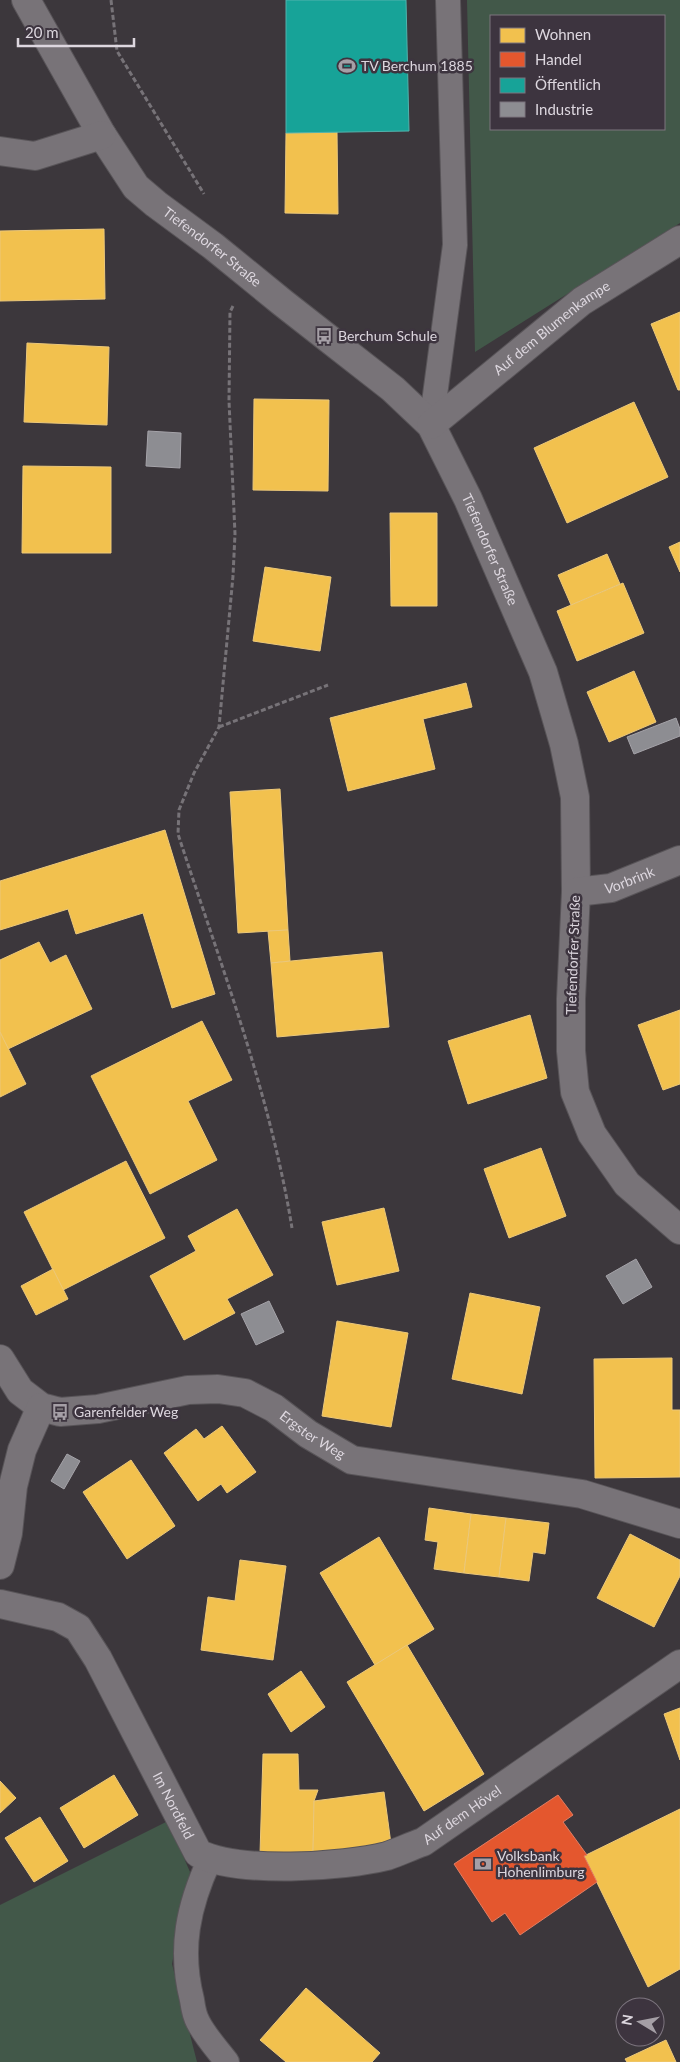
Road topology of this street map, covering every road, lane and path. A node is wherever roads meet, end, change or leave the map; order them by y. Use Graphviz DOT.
graph roads {
  1 [pos="26,0"];
  2 [pos="111,0"];
  3 [pos="448,0"];
  4 [pos="102,136"];
  5 [pos="0,151"];
  6 [pos="680,240"];
  7 [pos="213,246"];
  8 [pos="250,277"];
  9 [pos="431,425"];
  10 [pos="328,686"];
  11 [pos="219,727"];
  12 [pos="680,860"];
  13 [pos="576,892"];
  14 [pos="292,1228"];
  15 [pos="680,1230"];
  16 [pos="0,1359"];
  17 [pos="41,1407"];
  18 [pos="680,1524"];
  19 [pos="4,1533"];
  20 [pos="0,1565"];
  21 [pos="0,1604"];
  22 [pos="680,1664"];
  23 [pos="210,1859"];
  24 [pos="227,2062"];
  1 -- 4 [label="street, Tiefendorfer Straße"];
  2 -- 7 [label="path"];
  3 -- 9 [label="lane"];
  4 -- 5 [label="street"];
  4 -- 7 [label="street, Tiefendorfer Straße"];
  6 -- 9 [label="street, Auf dem Blumenkampe"];
  7 -- 8 [label="street, Tiefendorfer Straße"];
  8 -- 9 [label="street, Tiefendorfer Straße"];
  8 -- 11 [label="path"];
  9 -- 13 [label="street, Tiefendorfer Straße"];
  10 -- 11 [label="path"];
  11 -- 14 [label="path"];
  12 -- 13 [label="street, Vorbrink"];
  13 -- 15 [label="street, Tiefendorfer Straße"];
  16 -- 17 [label="street, Ergster Weg"];
  17 -- 18 [label="street, Ergster Weg"];
  17 -- 19 [label="street"];
  19 -- 20 [label="street"];
  21 -- 23 [label="street, Im Nordfeld"];
  22 -- 23 [label="street, Auf dem Hövel"];
  23 -- 24 [label="lane"];
}
